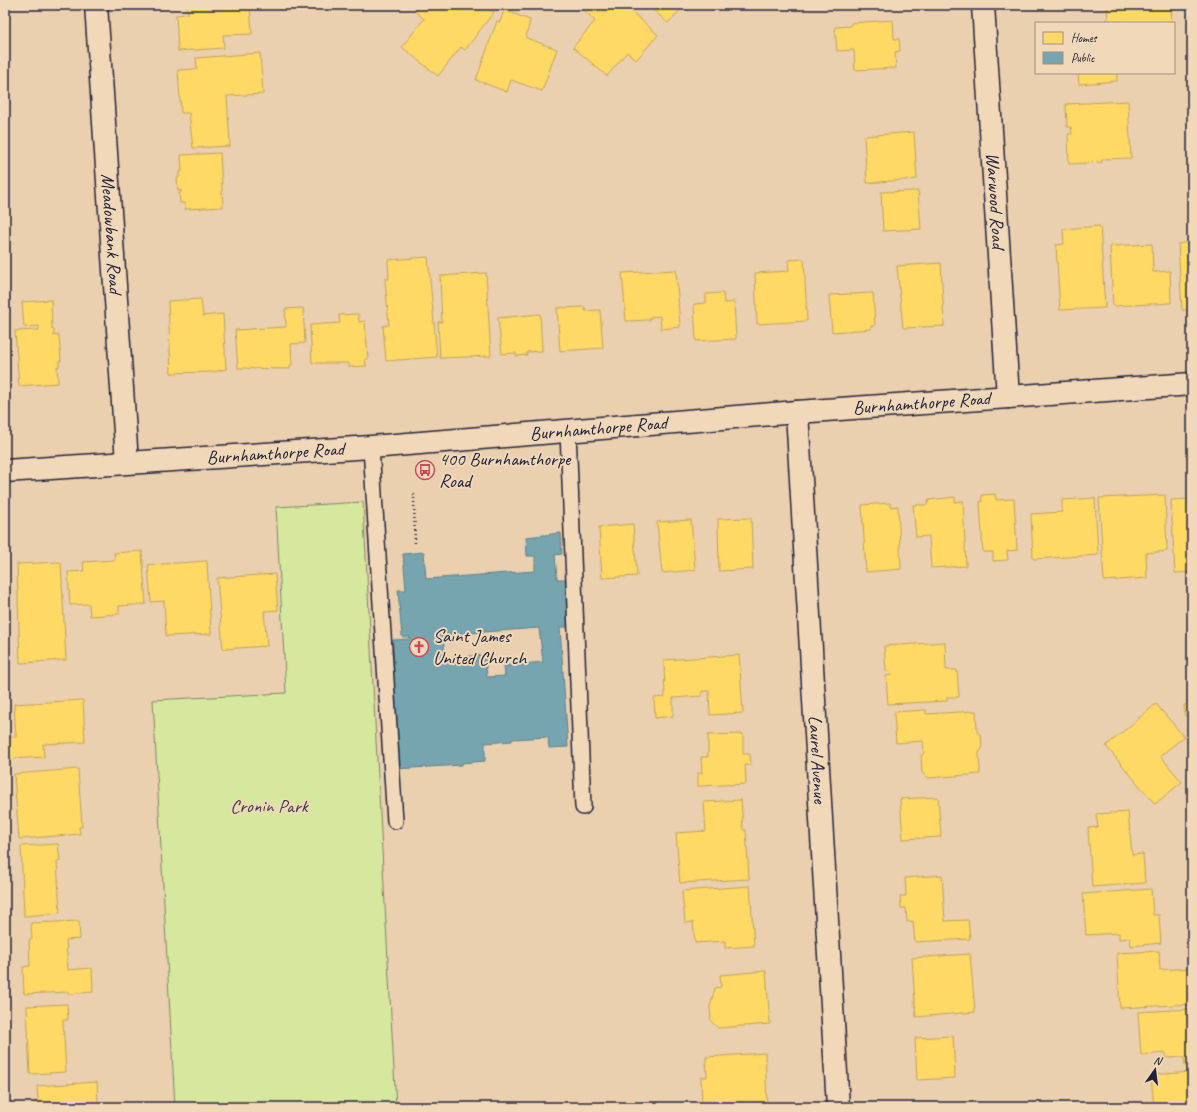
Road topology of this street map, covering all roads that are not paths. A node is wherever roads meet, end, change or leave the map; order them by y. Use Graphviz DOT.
graph roads {
  1 [pos="96,5"];
  2 [pos="983,5"];
  3 [pos="1192,384"];
  4 [pos="1008,397"];
  5 [pos="797,412"];
  6 [pos="568,431"];
  7 [pos="371,447"];
  8 [pos="127,462"];
  9 [pos="5,471"];
  10 [pos="583,807"];
  11 [pos="395,821"];
  12 [pos="838,1107"];
  1 -- 8 [label="street, Meadowbank Road"];
  2 -- 4 [label="street, Warwood Road"];
  3 -- 4 [label="street, Burnhamthorpe Road"];
  4 -- 5 [label="street, Burnhamthorpe Road"];
  5 -- 6 [label="street, Burnhamthorpe Road"];
  5 -- 12 [label="street, Laurel Avenue"];
  6 -- 7 [label="street, Burnhamthorpe Road"];
  6 -- 10 [label="lane"];
  7 -- 8 [label="street, Burnhamthorpe Road"];
  7 -- 11 [label="lane"];
  8 -- 9 [label="street, Burnhamthorpe Road"];
}
